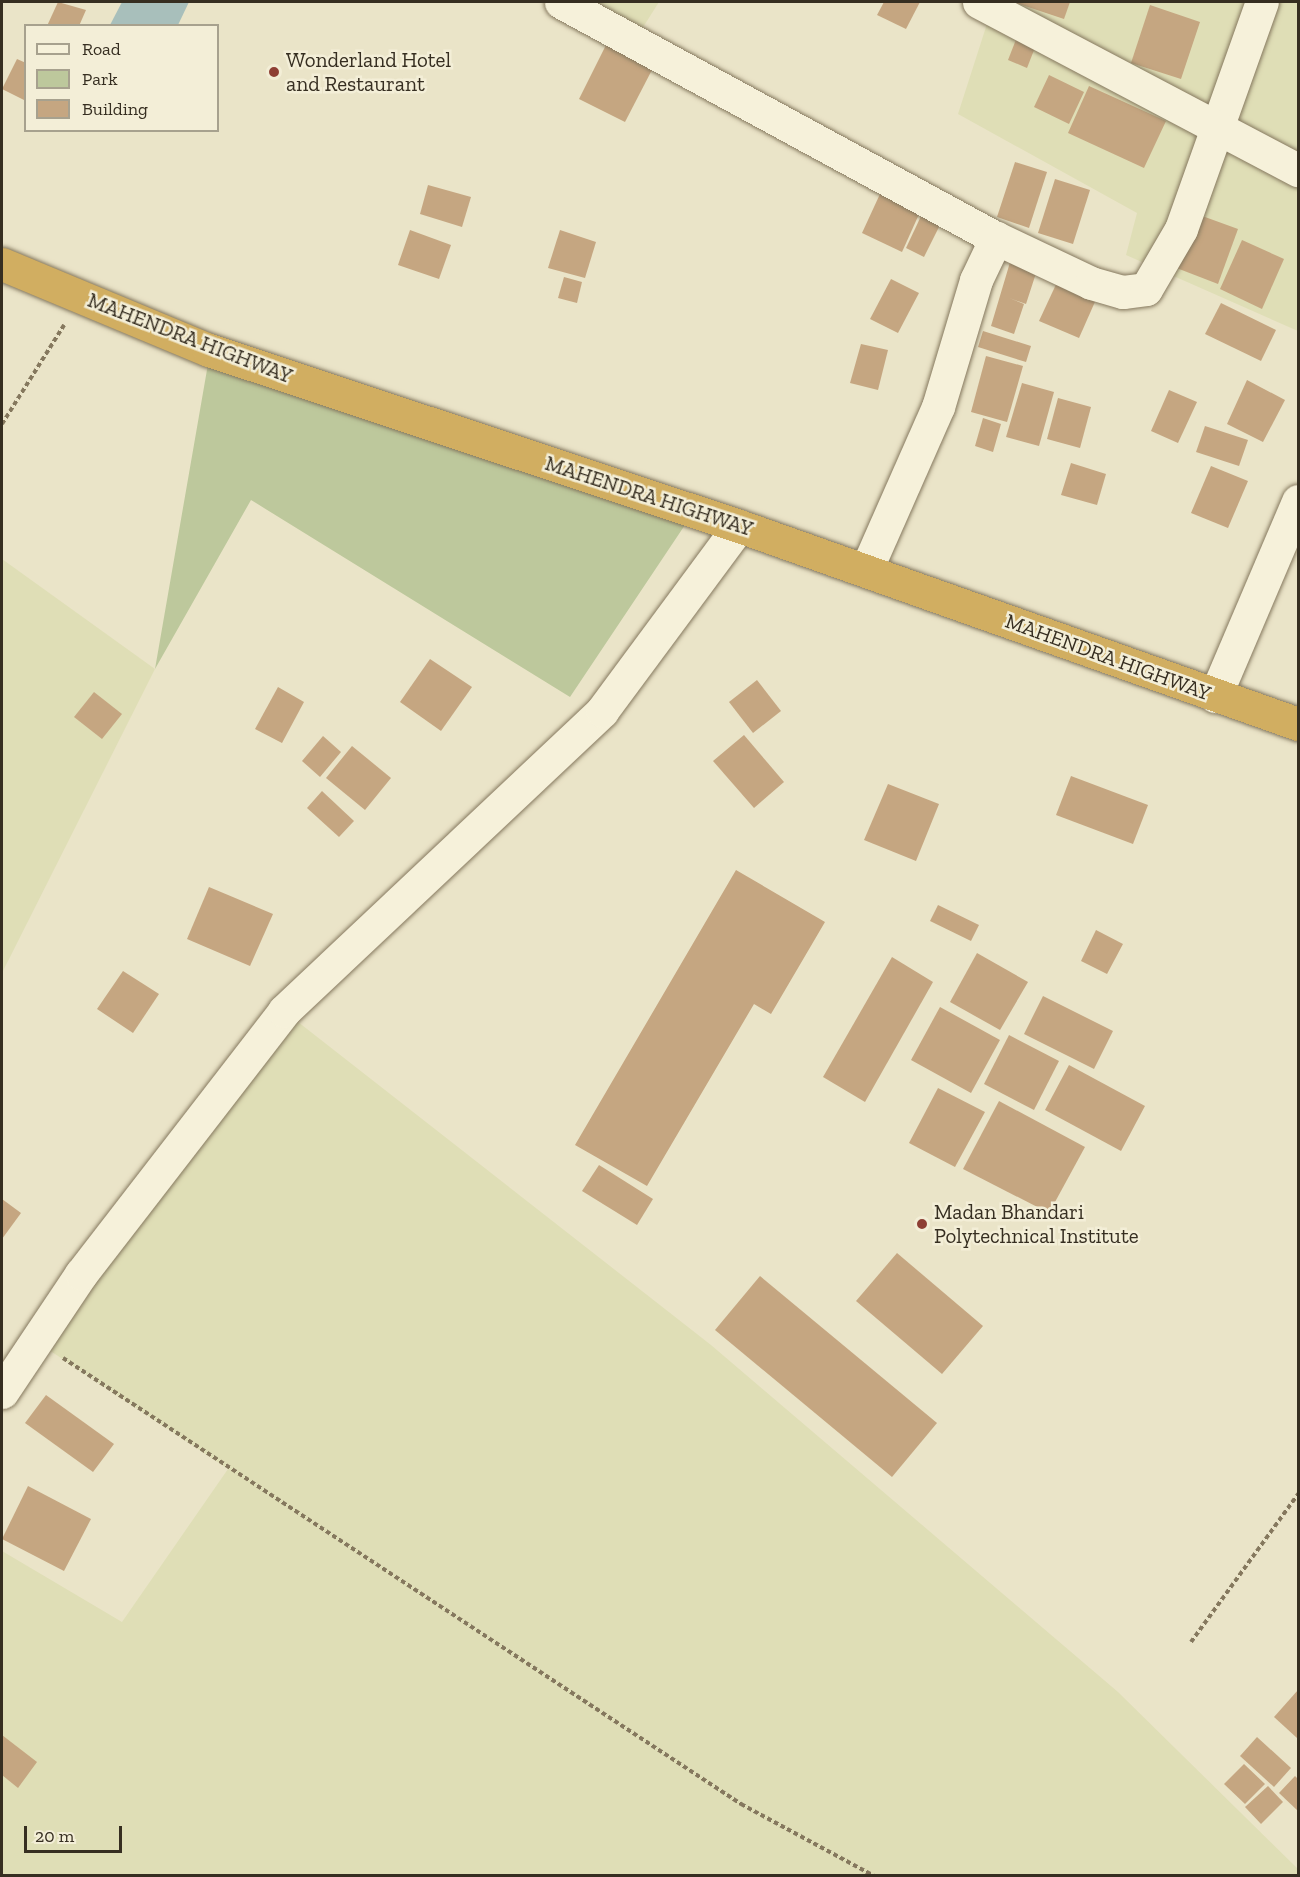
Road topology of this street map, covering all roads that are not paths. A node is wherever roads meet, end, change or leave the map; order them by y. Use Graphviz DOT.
graph roads {
  1 [pos="561,2"];
  2 [pos="979,2"];
  3 [pos="1262,2"];
  4 [pos="1216,123"];
  5 [pos="1299,170"];
  6 [pos="996,238"];
  7 [pos="2,264"];
  8 [pos="1299,501"];
  9 [pos="739,526"];
  10 [pos="866,570"];
  11 [pos="1215,696"];
  12 [pos="1299,724"];
  13 [pos="2,1392"];
  1 -- 6 [label="street"];
  2 -- 4 [label="street"];
  3 -- 4 [label="street"];
  4 -- 5 [label="street"];
  4 -- 6 [label="street"];
  6 -- 10 [label="street"];
  7 -- 9 [label="highway, MAHENDRA HIGHWAY"];
  8 -- 11 [label="street"];
  9 -- 10 [label="highway, MAHENDRA HIGHWAY"];
  9 -- 13 [label="street"];
  10 -- 11 [label="highway, MAHENDRA HIGHWAY"];
  11 -- 12 [label="highway, MAHENDRA HIGHWAY"];
}
